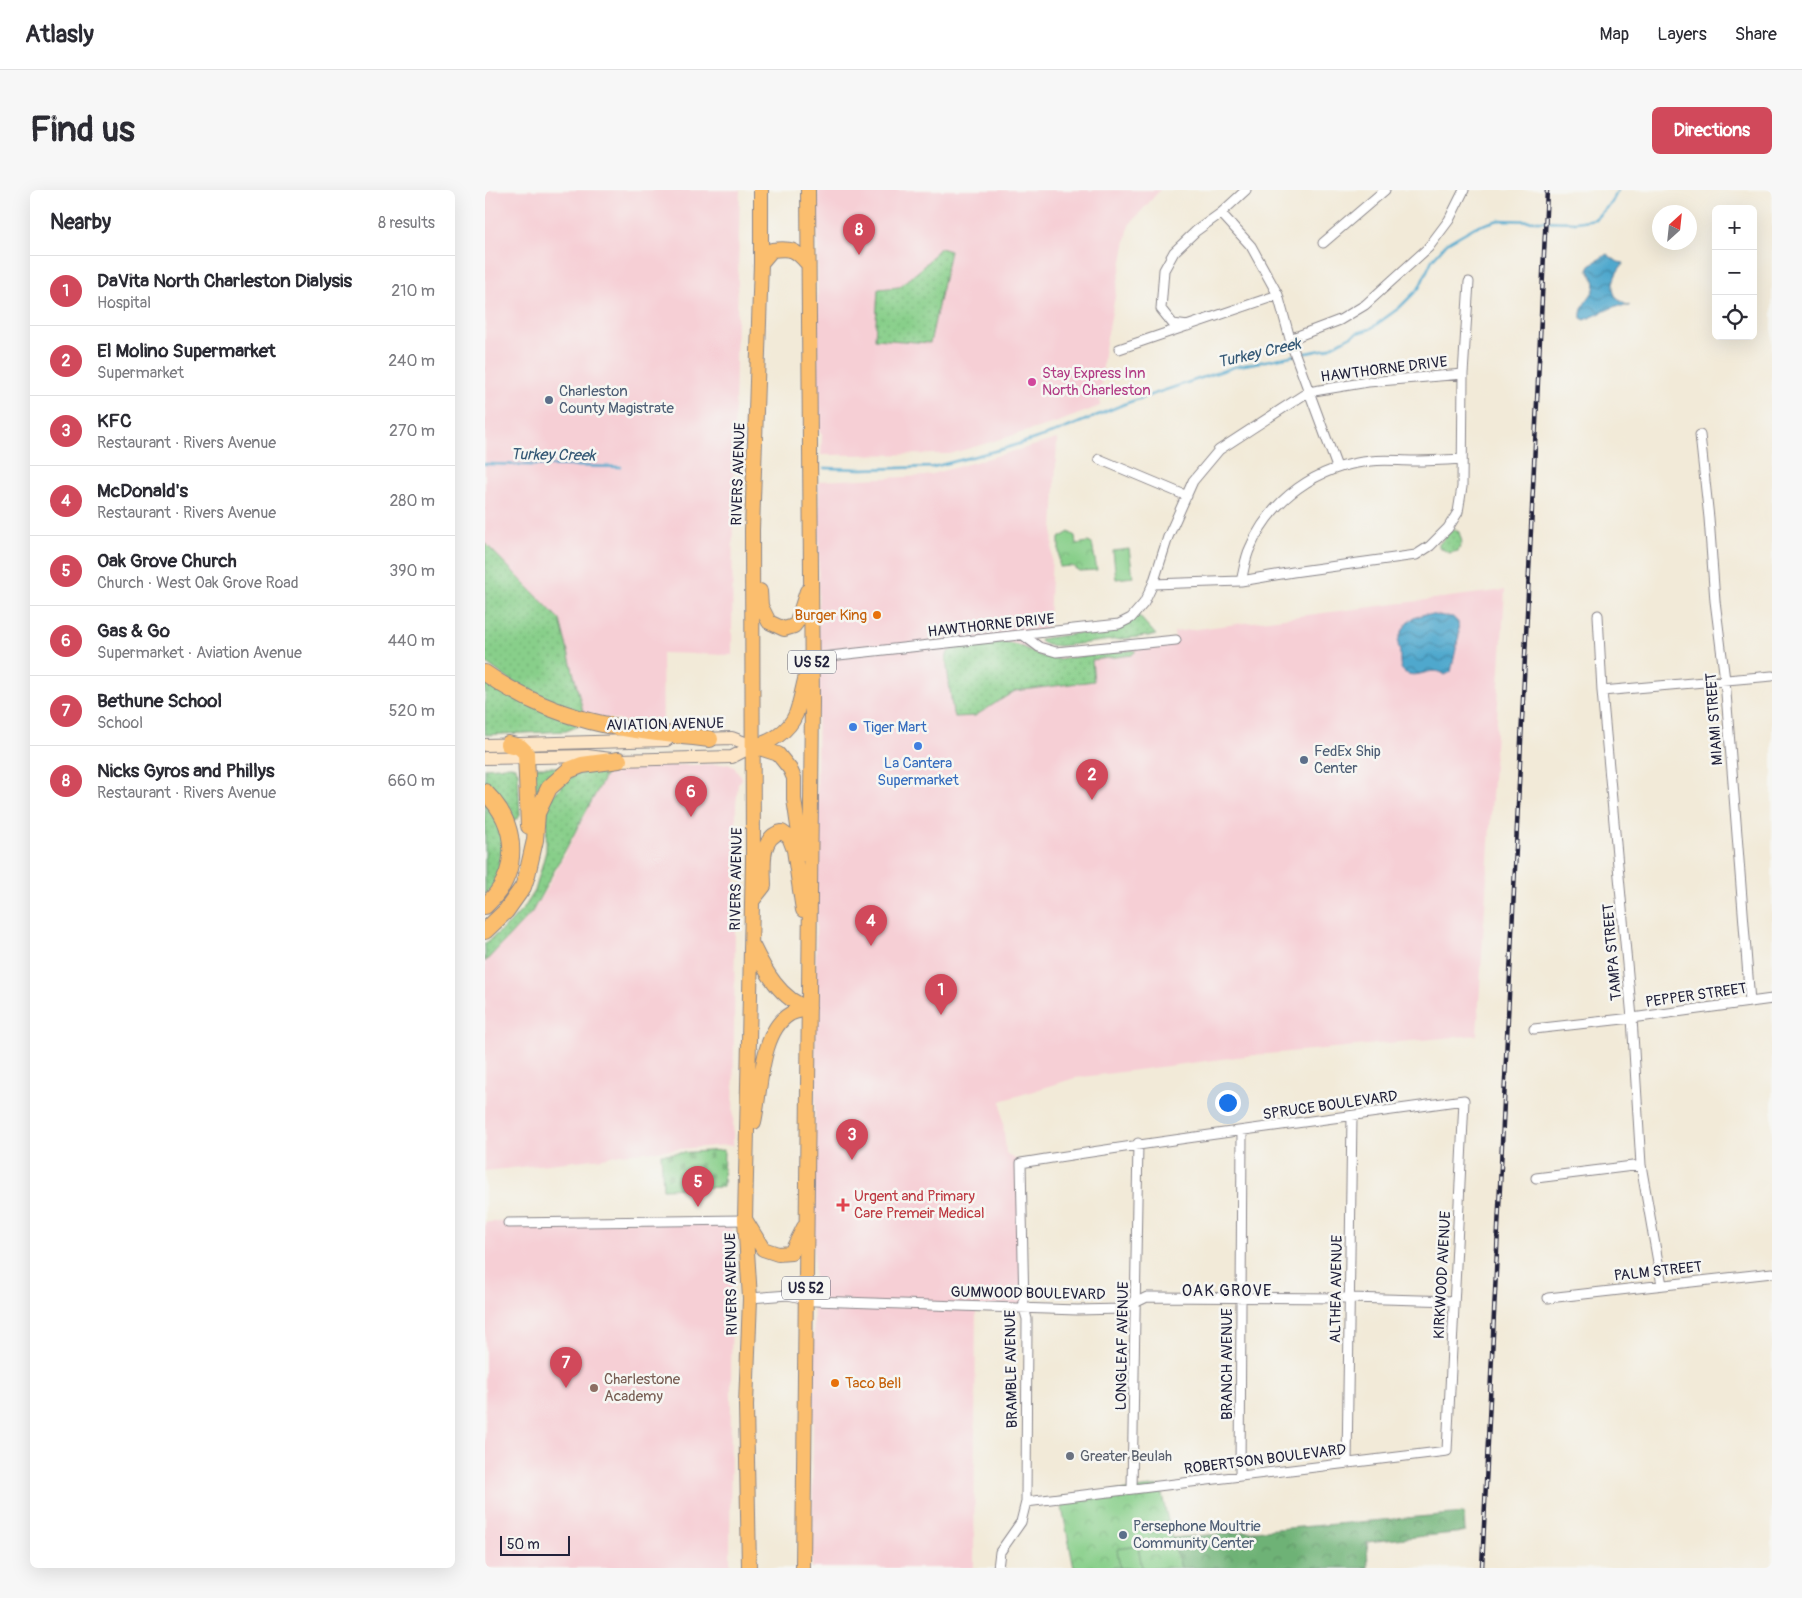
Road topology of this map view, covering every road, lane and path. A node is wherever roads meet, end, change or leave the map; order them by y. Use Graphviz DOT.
graph roads {
  1 [pos="761,190"];
  2 [pos="797,190"];
  3 [pos="808,190"];
  4 [pos="1246,190"];
  5 [pos="1385,190"];
  6 [pos="1464,190"];
  7 [pos="1221,213"];
  8 [pos="808,215"];
  9 [pos="1323,243"];
  10 [pos="761,263"];
  11 [pos="807,263"];
  12 [pos="1469,282"];
  13 [pos="1278,294"];
  14 [pos="1188,326"];
  15 [pos="1291,342"];
  16 [pos="1119,349"];
  17 [pos="1463,374"];
  18 [pos="1308,392"];
  19 [pos="1700,435"];
  20 [pos="1099,459"];
  21 [pos="1463,459"];
  22 [pos="1337,468"];
  23 [pos="1187,496"];
  24 [pos="752,530"];
  25 [pos="811,572"];
  26 [pos="1241,582"];
  27 [pos="1153,584"];
  28 [pos="1598,615"];
  29 [pos="1023,635"];
  30 [pos="1175,640"];
  31 [pos="812,658"];
  32 [pos="485,672"];
  33 [pos="1772,676"];
  34 [pos="1725,680"];
  35 [pos="1602,691"];
  36 [pos="710,739"];
  37 [pos="485,744"];
  38 [pos="508,744"];
  39 [pos="753,746"];
  40 [pos="526,757"];
  41 [pos="485,758"];
  42 [pos="619,760"];
  43 [pos="485,792"];
  44 [pos="530,856"];
  45 [pos="753,900"];
  46 [pos="810,904"];
  47 [pos="485,906"];
  48 [pos="485,931"];
  49 [pos="752,943"];
  50 [pos="809,955"];
  51 [pos="1772,999"];
  52 [pos="1750,1002"];
  53 [pos="809,1008"];
  54 [pos="1632,1018"];
  55 [pos="1534,1028"];
  56 [pos="1464,1100"];
  57 [pos="1352,1116"];
  58 [pos="1242,1131"];
  59 [pos="1138,1144"];
  60 [pos="746,1154"];
  61 [pos="1021,1163"];
  62 [pos="1641,1165"];
  63 [pos="1536,1178"];
  64 [pos="745,1220"];
  65 [pos="807,1222"];
  66 [pos="508,1223"];
  67 [pos="1772,1273"];
  68 [pos="1662,1285"];
  69 [pos="750,1298"];
  70 [pos="1241,1298"];
  71 [pos="1349,1298"];
  72 [pos="1548,1298"];
  73 [pos="806,1299"];
  74 [pos="1454,1301"];
  75 [pos="1137,1302"];
  76 [pos="1024,1308"];
  77 [pos="1447,1451"];
  78 [pos="1347,1463"];
  79 [pos="1240,1476"];
  80 [pos="1132,1489"];
  81 [pos="1025,1502"];
  82 [pos="749,1568"];
  83 [pos="803,1568"];
  84 [pos="998,1568"];
  1 -- 10 [label="main road, RIVERS AVENUE"];
  2 -- 8 [label="main road"];
  3 -- 8 [label="main road, US 52"];
  4 -- 7 [label="street"];
  5 -- 9 [label="street"];
  6 -- 15 [label="street"];
  7 -- 13 [label="street"];
  7 -- 14 [label="street"];
  8 -- 11 [label="main road, US 52"];
  10 -- 11 [label="main road"];
  10 -- 24 [label="main road, RIVERS AVENUE"];
  11 -- 25 [label="main road, US 52"];
  12 -- 17 [label="street, HAWTHORNE DRIVE"];
  13 -- 14 [label="street"];
  13 -- 15 [label="street"];
  14 -- 16 [label="street"];
  15 -- 18 [label="street, HAWTHORNE DRIVE"];
  17 -- 18 [label="street, HAWTHORNE DRIVE"];
  17 -- 21 [label="street, HAWTHORNE DRIVE"];
  18 -- 22 [label="street, HAWTHORNE DRIVE"];
  18 -- 23 [label="street, HAWTHORNE DRIVE"];
  19 -- 34 [label="street, MIAMI STREET"];
  20 -- 23 [label="street"];
  21 -- 22 [label="street"];
  21 -- 26 [label="street, HAWTHORNE DRIVE"];
  22 -- 26 [label="street"];
  23 -- 27 [label="street, HAWTHORNE DRIVE"];
  24 -- 25 [label="main road"];
  24 -- 39 [label="main road, RIVERS AVENUE"];
  25 -- 31 [label="main road, US 52"];
  26 -- 27 [label="street, HAWTHORNE DRIVE"];
  27 -- 29 [label="street, HAWTHORNE DRIVE"];
  28 -- 35 [label="street, TAMPA STREET"];
  29 -- 30 [label="street"];
  29 -- 31 [label="street, HAWTHORNE DRIVE"];
  31 -- 39 [label="main road"];
  31 -- 46 [label="main road, US 52"];
  32 -- 36 [label="highway"];
  33 -- 34 [label="street"];
  34 -- 35 [label="street"];
  34 -- 52 [label="street, MIAMI STREET"];
  35 -- 54 [label="street, TAMPA STREET"];
  36 -- 38 [label="street, AVIATION AVENUE"];
  36 -- 39 [label="street, AVIATION AVENUE"];
  37 -- 38 [label="street, AVIATION AVENUE"];
  38 -- 40 [label="highway"];
  39 -- 42 [label="street"];
  39 -- 45 [label="main road, RIVERS AVENUE"];
  39 -- 46 [label="main road"];
  40 -- 41 [label="street"];
  40 -- 42 [label="street"];
  40 -- 44 [label="highway"];
  42 -- 44 [label="highway"];
  43 -- 47 [label="highway"];
  44 -- 48 [label="highway"];
  45 -- 49 [label="main road, RIVERS AVENUE"];
  45 -- 50 [label="main road"];
  46 -- 50 [label="main road, US 52"];
  49 -- 53 [label="main road"];
  49 -- 60 [label="main road, RIVERS AVENUE"];
  50 -- 53 [label="main road, US 52"];
  51 -- 52 [label="street, PEPPER STREET"];
  52 -- 54 [label="street, PEPPER STREET"];
  53 -- 60 [label="main road"];
  53 -- 65 [label="main road, US 52"];
  54 -- 55 [label="street, PEPPER STREET"];
  54 -- 62 [label="street, TAMPA STREET"];
  56 -- 57 [label="street, SPRUCE BOULEVARD"];
  56 -- 74 [label="street, KIRKWOOD AVENUE"];
  57 -- 58 [label="street, SPRUCE BOULEVARD"];
  57 -- 71 [label="street, ALTHEA AVENUE"];
  58 -- 59 [label="street, SPRUCE BOULEVARD"];
  58 -- 70 [label="street, BRANCH AVENUE"];
  59 -- 61 [label="street, SPRUCE BOULEVARD"];
  59 -- 75 [label="street, LONGLEAF AVENUE"];
  60 -- 64 [label="main road, RIVERS AVENUE"];
  61 -- 76 [label="street, BRAMBLE AVENUE"];
  62 -- 63 [label="street"];
  62 -- 68 [label="street, TAMPA STREET"];
  64 -- 65 [label="main road"];
  64 -- 66 [label="street"];
  64 -- 69 [label="main road, RIVERS AVENUE"];
  65 -- 73 [label="main road, US 52"];
  67 -- 68 [label="street, PALM STREET"];
  68 -- 72 [label="street, PALM STREET"];
  69 -- 73 [label="street, GUMWOOD BOULEVARD"];
  69 -- 82 [label="main road, RIVERS AVENUE"];
  70 -- 71 [label="street, GUMWOOD BOULEVARD"];
  70 -- 75 [label="street, GUMWOOD BOULEVARD"];
  70 -- 79 [label="street, BRANCH AVENUE"];
  71 -- 74 [label="street, GUMWOOD BOULEVARD"];
  71 -- 78 [label="street, ALTHEA AVENUE"];
  73 -- 76 [label="street, GUMWOOD BOULEVARD"];
  73 -- 83 [label="main road, US 52"];
  74 -- 77 [label="street, KIRKWOOD AVENUE"];
  75 -- 76 [label="street, GUMWOOD BOULEVARD"];
  75 -- 80 [label="street, LONGLEAF AVENUE"];
  76 -- 81 [label="street, BRAMBLE AVENUE"];
  77 -- 78 [label="street, ROBERTSON BOULEVARD"];
  78 -- 79 [label="street, ROBERTSON BOULEVARD"];
  79 -- 80 [label="street, ROBERTSON BOULEVARD"];
  80 -- 81 [label="street, ROBERTSON BOULEVARD"];
  81 -- 84 [label="street, BRAMBLE AVENUE"];
}
